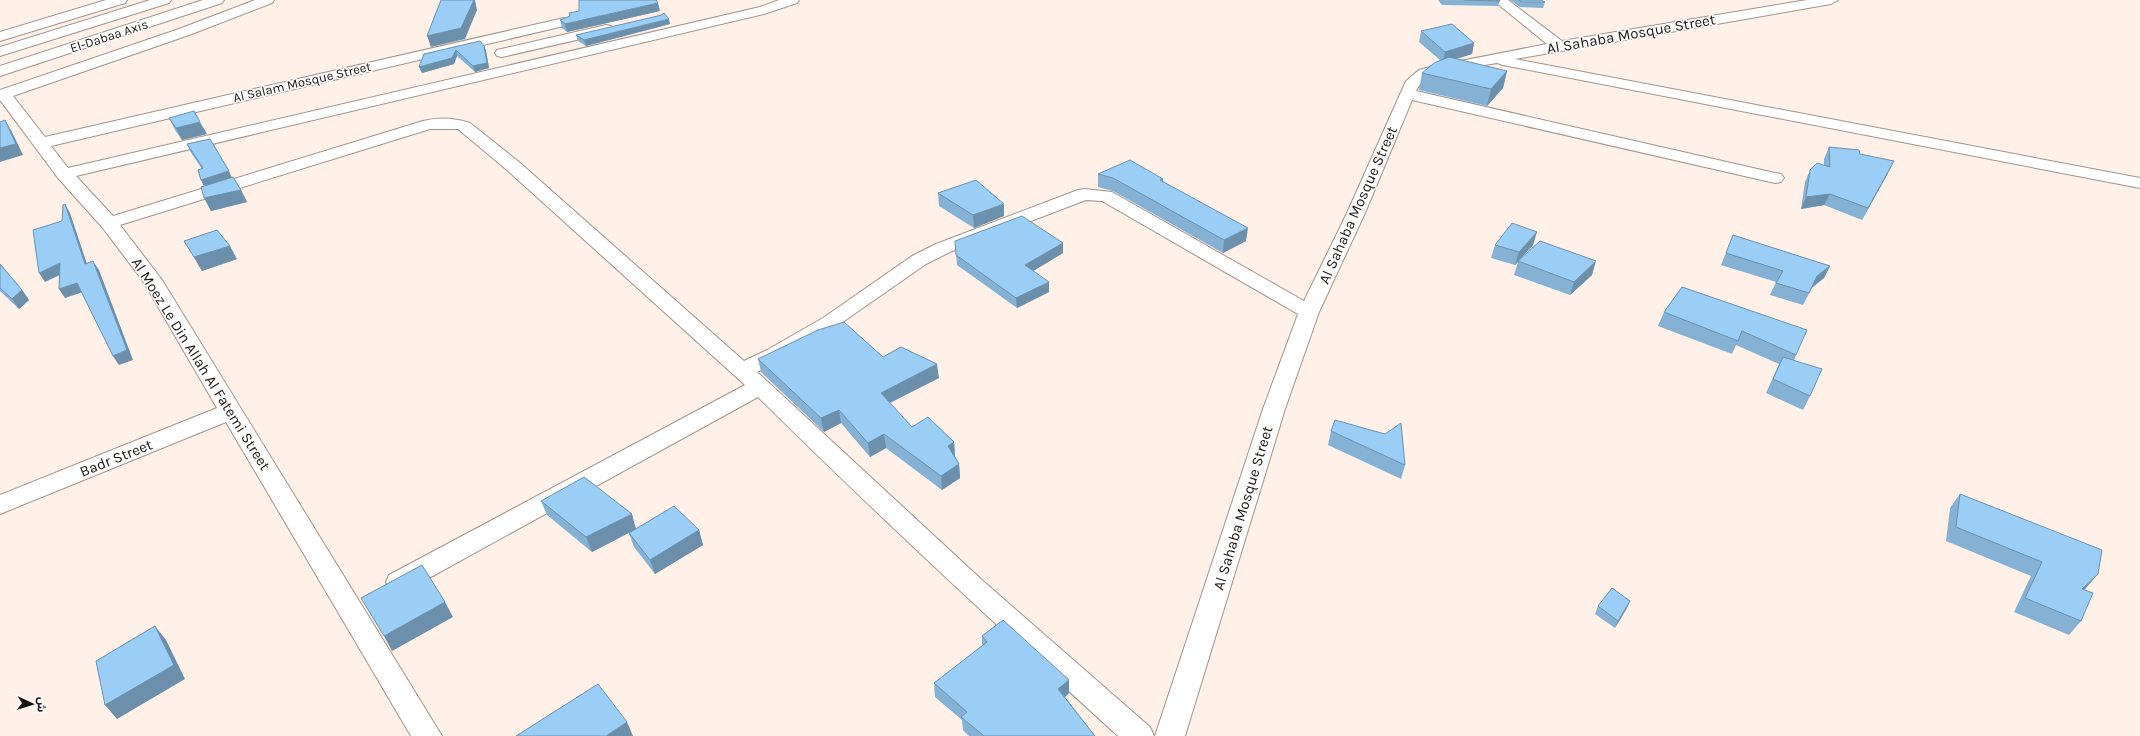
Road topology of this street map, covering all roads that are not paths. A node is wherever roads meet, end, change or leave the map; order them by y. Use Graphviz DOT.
graph roads {
  1 [pos="120,0"];
  2 [pos="164,0"];
  3 [pos="217,0"];
  4 [pos="267,0"];
  5 [pos="792,0"];
  6 [pos="1500,0"];
  7 [pos="1831,0"];
  8 [pos="1770,5"];
  9 [pos="564,22"];
  10 [pos="621,25"];
  11 [pos="0,37"];
  12 [pos="489,39"];
  13 [pos="1559,46"];
  14 [pos="0,52"];
  15 [pos="502,53"];
  16 [pos="407,58"];
  17 [pos="1492,59"];
  18 [pos="516,68"];
  19 [pos="0,71"];
  20 [pos="450,71"];
  21 [pos="415,74"];
  22 [pos="423,89"];
  23 [pos="1406,94"];
  24 [pos="2,95"];
  25 [pos="41,143"];
  26 [pos="64,174"];
  27 [pos="1775,178"];
  28 [pos="2140,183"];
  29 [pos="109,223"];
  30 [pos="1309,312"];
  31 [pos="751,378"];
  32 [pos="231,411"];
  33 [pos="0,505"];
  34 [pos="367,599"];
  35 [pos="427,736"];
  36 [pos="1139,736"];
  37 [pos="1170,736"];
  1 -- 11 [label="main road"];
  2 -- 14 [label="main road, El-Dabaa Axis"];
  3 -- 19 [label="main road, El-Dabaa Axis"];
  4 -- 24 [label="main road"];
  5 -- 18 [label="main road"];
  6 -- 13 [label="main road"];
  7 -- 8 [label="main road, Al Sahaba Mosque Street"];
  8 -- 13 [label="main road, Al Sahaba Mosque Street"];
  9 -- 12 [label="main road, Al Salam Mosque Street"];
  10 -- 15 [label="main road"];
  12 -- 15 [label="main road"];
  12 -- 16 [label="main road, Al Salam Mosque Street"];
  13 -- 17 [label="main road, Al Sahaba Mosque Street"];
  15 -- 18 [label="main road"];
  16 -- 21 [label="main road"];
  16 -- 25 [label="main road, Al Salam Mosque Street"];
  17 -- 23 [label="main road, Al Sahaba Mosque Street"];
  17 -- 28 [label="main road"];
  18 -- 22 [label="main road"];
  20 -- 22 [label="main road"];
  22 -- 26 [label="main road"];
  23 -- 27 [label="main road"];
  23 -- 30 [label="main road, Al Sahaba Mosque Street"];
  24 -- 25 [label="main road, Al Moez Le Din Allah Al Fatemi Street"];
  25 -- 26 [label="main road, Al Moez Le Din Allah Al Fatemi Street"];
  26 -- 29 [label="main road, Al Moez Le Din Allah Al Fatemi Street"];
  29 -- 31 [label="main road"];
  29 -- 32 [label="main road, Al Moez Le Din Allah Al Fatemi Street"];
  30 -- 31 [label="main road"];
  30 -- 37 [label="main road, Al Sahaba Mosque Street"];
  31 -- 34 [label="main road"];
  31 -- 36 [label="main road"];
  32 -- 33 [label="main road, Badr Street"];
  32 -- 34 [label="main road, Al Moez Le Din Allah Al Fatemi Street"];
  34 -- 35 [label="main road"];
}
